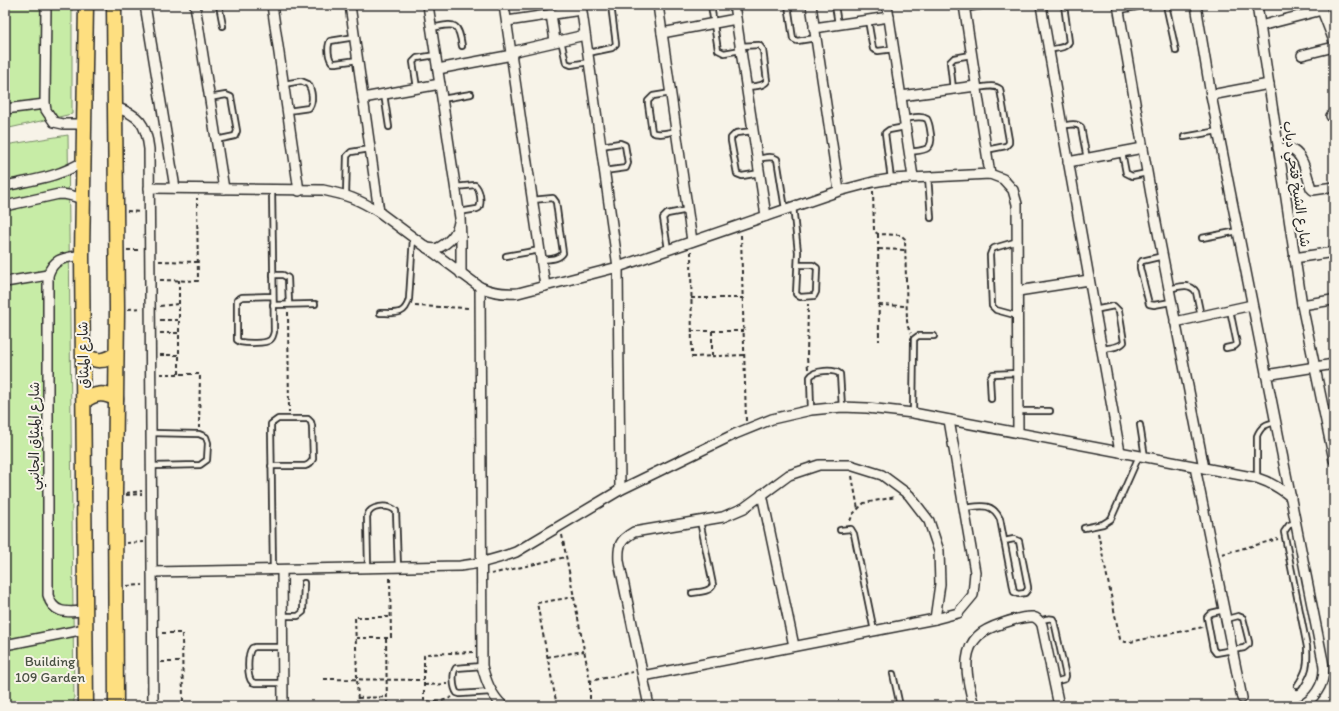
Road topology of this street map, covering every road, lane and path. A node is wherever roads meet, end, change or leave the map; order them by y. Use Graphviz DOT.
graph roads {
  1 [pos="46,5"];
  2 [pos="86,5"];
  3 [pos="114,5"];
  4 [pos="145,5"];
  5 [pos="195,5"];
  6 [pos="219,5"];
  7 [pos="272,5"];
  8 [pos="350,5"];
  9 [pos="428,5"];
  10 [pos="504,5"];
  11 [pos="611,5"];
  12 [pos="658,5"];
  13 [pos="711,5"];
  14 [pos="734,5"];
  15 [pos="788,5"];
  16 [pos="811,5"];
  17 [pos="835,5"];
  18 [pos="887,5"];
  19 [pos="988,5"];
  20 [pos="1041,5"];
  21 [pos="1064,5"];
  22 [pos="1136,5"];
  23 [pos="1166,5"];
  24 [pos="1196,5"];
  25 [pos="1257,5"];
  26 [pos="1118,6"];
  27 [pos="581,7"];
  28 [pos="964,7"];
  29 [pos="1321,8"];
  30 [pos="556,11"];
  31 [pos="889,16"];
  32 [pos="736,19"];
  33 [pos="868,20"];
  34 [pos="507,21"];
  35 [pos="714,23"];
  36 [pos="838,24"];
  37 [pos="223,26"];
  38 [pos="1260,26"];
  39 [pos="431,28"];
  40 [pos="814,28"];
  41 [pos="662,33"];
  42 [pos="585,35"];
  43 [pos="355,37"];
  44 [pos="816,38"];
  45 [pos="558,41"];
  46 [pos="1334,41"];
  47 [pos="462,46"];
  48 [pos="1334,47"];
  49 [pos="741,48"];
  50 [pos="894,49"];
  51 [pos="1048,50"];
  52 [pos="1176,51"];
  53 [pos="511,53"];
  54 [pos="588,53"];
  55 [pos="436,55"];
  56 [pos="971,55"];
  57 [pos="1302,55"];
  58 [pos="358,60"];
  59 [pos="589,62"];
  60 [pos="438,69"];
  61 [pos="284,84"];
  62 [pos="440,84"];
  63 [pos="1268,84"];
  64 [pos="747,87"];
  65 [pos="976,87"];
  66 [pos="417,88"];
  67 [pos="953,89"];
  68 [pos="671,93"];
  69 [pos="384,94"];
  70 [pos="471,94"];
  71 [pos="1211,95"];
  72 [pos="901,96"];
  73 [pos="210,98"];
  74 [pos="363,98"];
  75 [pos="442,99"];
  76 [pos="45,104"];
  77 [pos="115,107"];
  78 [pos="5,109"];
  79 [pos="288,111"];
  80 [pos="905,123"];
  81 [pos="84,124"];
  82 [pos="388,126"];
  83 [pos="1062,126"];
  84 [pos="676,131"];
  85 [pos="753,131"];
  86 [pos="1218,131"];
  87 [pos="1184,137"];
  88 [pos="216,140"];
  89 [pos="601,146"];
  90 [pos="1143,148"];
  91 [pos="1278,148"];
  92 [pos="370,149"];
  93 [pos="986,150"];
  94 [pos="909,152"];
  95 [pos="1122,152"];
  96 [pos="757,159"];
  97 [pos="1087,159"];
  98 [pos="84,161"];
  99 [pos="1068,162"];
  100 [pos="604,171"];
  101 [pos="1147,173"];
  102 [pos="760,174"];
  103 [pos="990,174"];
  104 [pos="928,176"];
  105 [pos="913,177"];
  106 [pos="891,179"];
  107 [pos="873,182"];
  108 [pos="5,186"];
  109 [pos="455,187"];
  110 [pos="1334,187"];
  111 [pos="149,188"];
  112 [pos="175,188"];
  113 [pos="197,189"];
  114 [pos="224,189"];
  115 [pos="272,190"];
  116 [pos="839,190"];
  117 [pos="299,191"];
  118 [pos="346,195"];
  119 [pos="83,200"];
  120 [pos="532,200"];
  121 [pos="5,206"];
  122 [pos="789,208"];
  123 [pos="688,210"];
  124 [pos="132,212"];
  125 [pos="140,212"];
  126 [pos="379,212"];
  127 [pos="459,215"];
  128 [pos="766,216"];
  129 [pos="931,218"];
  130 [pos="741,224"];
  131 [pos="1238,231"];
  132 [pos="878,234"];
  133 [pos="413,238"];
  134 [pos="1202,238"];
  135 [pos="692,241"];
  136 [pos="1018,241"];
  137 [pos="427,248"];
  138 [pos="668,249"];
  139 [pos="878,249"];
  140 [pos="134,250"];
  141 [pos="140,250"];
  142 [pos="540,250"];
  143 [pos="905,250"];
  144 [pos="1334,252"];
  145 [pos="82,255"];
  146 [pos="506,256"];
  147 [pos="1163,256"];
  148 [pos="1294,258"];
  149 [pos="541,260"];
  150 [pos="150,261"];
  151 [pos="198,262"];
  152 [pos="798,265"];
  153 [pos="618,267"];
  154 [pos="461,274"];
  155 [pos="48,275"];
  156 [pos="273,275"];
  157 [pos="150,280"];
  158 [pos="179,280"];
  159 [pos="1089,280"];
  160 [pos="5,282"];
  161 [pos="545,286"];
  162 [pos="480,287"];
  163 [pos="1169,289"];
  164 [pos="1018,291"];
  165 [pos="273,296"];
  166 [pos="808,297"];
  167 [pos="691,298"];
  168 [pos="743,298"];
  169 [pos="1172,302"];
  170 [pos="1334,302"];
  171 [pos="179,304"];
  172 [pos="289,304"];
  173 [pos="315,304"];
  174 [pos="1252,304"];
  175 [pos="273,305"];
  176 [pos="879,305"];
  177 [pos="1302,305"];
  178 [pos="408,306"];
  179 [pos="907,306"];
  180 [pos="150,307"];
  181 [pos="140,308"];
  182 [pos="135,309"];
  183 [pos="480,309"];
  184 [pos="1094,310"];
  185 [pos="1230,310"];
  186 [pos="380,313"];
  187 [pos="1018,316"];
  188 [pos="1201,316"];
  189 [pos="150,320"];
  190 [pos="179,320"];
  191 [pos="1175,322"];
  192 [pos="691,331"];
  193 [pos="712,331"];
  194 [pos="743,331"];
  195 [pos="150,333"];
  196 [pos="179,333"];
  197 [pos="915,336"];
  198 [pos="934,336"];
  199 [pos="879,341"];
  200 [pos="1226,348"];
  201 [pos="1101,349"];
  202 [pos="116,354"];
  203 [pos="84,355"];
  204 [pos="151,355"];
  205 [pos="179,355"];
  206 [pos="744,355"];
  207 [pos="712,356"];
  208 [pos="1334,364"];
  209 [pos="1314,366"];
  210 [pos="1018,373"];
  211 [pos="151,374"];
  212 [pos="179,374"];
  213 [pos="1266,375"];
  214 [pos="810,377"];
  215 [pos="116,399"];
  216 [pos="990,399"];
  217 [pos="84,401"];
  218 [pos="842,407"];
  219 [pos="811,410"];
  220 [pos="1050,411"];
  221 [pos="1018,412"];
  222 [pos="912,413"];
  223 [pos="289,419"];
  224 [pos="948,420"];
  225 [pos="1276,422"];
  226 [pos="1140,425"];
  227 [pos="746,430"];
  228 [pos="1331,432"];
  229 [pos="151,433"];
  230 [pos="1018,433"];
  231 [pos="199,434"];
  232 [pos="1120,452"];
  233 [pos="1142,456"];
  234 [pos="1334,460"];
  235 [pos="850,465"];
  236 [pos="152,466"];
  237 [pos="271,466"];
  238 [pos="1199,467"];
  239 [pos="1257,478"];
  240 [pos="620,490"];
  241 [pos="762,494"];
  242 [pos="909,495"];
  243 [pos="1291,496"];
  244 [pos="858,508"];
  245 [pos="964,508"];
  246 [pos="700,521"];
  247 [pos="1296,523"];
  248 [pos="560,525"];
  249 [pos="1096,526"];
  250 [pos="1084,528"];
  251 [pos="848,529"];
  252 [pos="840,530"];
  253 [pos="1285,537"];
  254 [pos="1004,541"];
  255 [pos="136,543"];
  256 [pos="142,543"];
  257 [pos="1214,556"];
  258 [pos="566,557"];
  259 [pos="481,563"];
  260 [pos="368,568"];
  261 [pos="394,568"];
  262 [pos="278,570"];
  263 [pos="152,572"];
  264 [pos="481,576"];
  265 [pos="304,583"];
  266 [pos="137,586"];
  267 [pos="142,586"];
  268 [pos="692,593"];
  269 [pos="574,597"];
  270 [pos="85,611"];
  271 [pos="1226,614"];
  272 [pos="282,616"];
  273 [pos="390,617"];
  274 [pos="935,619"];
  275 [pos="1209,626"];
  276 [pos="85,629"];
  277 [pos="874,631"];
  278 [pos="153,633"];
  279 [pos="356,638"];
  280 [pos="386,638"];
  281 [pos="5,646"];
  282 [pos="794,646"];
  283 [pos="283,647"];
  284 [pos="584,650"];
  285 [pos="1233,650"];
  286 [pos="482,652"];
  287 [pos="548,657"];
  288 [pos="153,662"];
  289 [pos="182,662"];
  290 [pos="482,666"];
  291 [pos="642,673"];
  292 [pos="893,674"];
  293 [pos="324,679"];
  294 [pos="357,680"];
  295 [pos="387,680"];
  296 [pos="424,680"];
  297 [pos="590,681"];
  298 [pos="283,683"];
  299 [pos="454,683"];
  300 [pos="424,685"];
  301 [pos="1297,686"];
  302 [pos="492,692"];
  303 [pos="457,693"];
  304 [pos="387,697"];
  305 [pos="358,698"];
  306 [pos="1242,698"];
  307 [pos="86,706"];
  308 [pos="116,706"];
  309 [pos="153,706"];
  310 [pos="183,706"];
  311 [pos="283,706"];
  312 [pos="358,706"];
  313 [pos="387,706"];
  314 [pos="503,706"];
  315 [pos="557,706"];
  316 [pos="590,706"];
  317 [pos="649,706"];
  318 [pos="900,706"];
  319 [pos="975,706"];
  320 [pos="1059,706"];
  321 [pos="1300,706"];
  1 -- 76 [label="street"];
  2 -- 81 [label="main road, شارع الميثاق"];
  3 -- 77 [label="main road"];
  4 -- 112 [label="street"];
  5 -- 73 [label="street"];
  6 -- 37 [label="lane"];
  7 -- 61 [label="street"];
  8 -- 43 [label="street"];
  9 -- 39 [label="street"];
  10 -- 34 [label="street"];
  11 -- 54 [label="lane"];
  12 -- 41 [label="street"];
  13 -- 35 [label="lane"];
  14 -- 32 [label="street"];
  15 -- 44 [label="lane"];
  16 -- 40 [label="street"];
  17 -- 36 [label="lane"];
  18 -- 31 [label="street"];
  19 -- 28 [label="lane"];
  20 -- 51 [label="street"];
  21 -- 51 [label="lane"];
  22 -- 26 [label="street"];
  23 -- 52 [label="lane"];
  24 -- 71 [label="street"];
  25 -- 38 [label="street, شارع الشيخ فتحي دياب"];
  26 -- 90 [label="street"];
  27 -- 30 [label="street"];
  27 -- 42 [label="street"];
  28 -- 56 [label="street"];
  29 -- 38 [label="street"];
  29 -- 46 [label="street"];
  30 -- 34 [label="street"];
  30 -- 45 [label="street"];
  31 -- 33 [label="street"];
  31 -- 50 [label="street"];
  32 -- 35 [label="street"];
  32 -- 49 [label="street"];
  33 -- 36 [label="street"];
  33 -- 50 [label="lane"];
  34 -- 53 [label="street"];
  35 -- 41 [label="street"];
  35 -- 49 [label="lane"];
  36 -- 40 [label="street"];
  38 -- 63 [label="street, شارع الشيخ فتحي دياب"];
  39 -- 47 [label="lane"];
  39 -- 55 [label="street"];
  40 -- 44 [label="street"];
  41 -- 68 [label="street"];
  42 -- 45 [label="street"];
  42 -- 54 [label="street"];
  43 -- 58 [label="street"];
  43 -- 58 [label="lane"];
  44 -- 116 [label="street"];
  45 -- 53 [label="street"];
  45 -- 59 [label="lane"];
  48 -- 57 [label="street"];
  49 -- 64 [label="street"];
  49 -- 64 [label="lane"];
  50 -- 72 [label="street"];
  51 -- 83 [label="street"];
  53 -- 60 [label="street"];
  53 -- 120 [label="street"];
  54 -- 59 [label="street"];
  55 -- 60 [label="street"];
  55 -- 66 [label="lane"];
  56 -- 65 [label="street"];
  56 -- 67 [label="lane"];
  58 -- 74 [label="street"];
  59 -- 89 [label="street"];
  60 -- 62 [label="street"];
  61 -- 79 [label="street"];
  61 -- 79 [label="lane"];
  62 -- 66 [label="street"];
  62 -- 75 [label="street"];
  63 -- 71 [label="street"];
  63 -- 91 [label="street, شارع الشيخ فتحي دياب"];
  64 -- 85 [label="street"];
  65 -- 67 [label="street"];
  65 -- 93 [label="street"];
  65 -- 93 [label="lane"];
  66 -- 69 [label="street"];
  67 -- 72 [label="street"];
  68 -- 84 [label="street"];
  68 -- 84 [label="lane"];
  69 -- 74 [label="street"];
  69 -- 82 [label="lane"];
  70 -- 75 [label="lane"];
  71 -- 86 [label="street"];
  72 -- 80 [label="street"];
  73 -- 88 [label="street"];
  73 -- 88 [label="lane"];
  74 -- 92 [label="street"];
  75 -- 109 [label="street"];
  76 -- 78 [label="street"];
  76 -- 81 [label="street"];
  77 -- 111 [label="street"];
  77 -- 202 [label="main road"];
  79 -- 117 [label="street"];
  80 -- 94 [label="street"];
  80 -- 94 [label="lane"];
  80 -- 106 [label="lane"];
  81 -- 98 [label="main road, شارع الميثاق"];
  83 -- 97 [label="lane"];
  83 -- 99 [label="street"];
  84 -- 123 [label="street"];
  85 -- 96 [label="street"];
  85 -- 102 [label="lane"];
  86 -- 87 [label="lane"];
  86 -- 131 [label="street"];
  88 -- 114 [label="street"];
  89 -- 100 [label="street"];
  89 -- 100 [label="lane"];
  90 -- 95 [label="street"];
  90 -- 101 [label="street"];
  91 -- 110 [label="street"];
  91 -- 148 [label="street, شارع الشيخ فتحي دياب"];
  92 -- 118 [label="lane"];
  92 -- 126 [label="street"];
  93 -- 103 [label="street"];
  94 -- 105 [label="street"];
  95 -- 97 [label="street"];
  95 -- 101 [label="lane"];
  96 -- 102 [label="street"];
  96 -- 122 [label="lane"];
  97 -- 99 [label="street"];
  98 -- 108 [label="street"];
  98 -- 119 [label="main road, شارع الميثاق"];
  99 -- 159 [label="street"];
  100 -- 153 [label="street"];
  101 -- 147 [label="street"];
  102 -- 128 [label="street"];
  103 -- 104 [label="street"];
  103 -- 136 [label="street"];
  104 -- 105 [label="street"];
  104 -- 129 [label="lane"];
  105 -- 106 [label="street"];
  106 -- 107 [label="street"];
  107 -- 116 [label="street"];
  107 -- 132 [label="path"];
  109 -- 127 [label="street"];
  109 -- 127 [label="lane"];
  111 -- 112 [label="street"];
  111 -- 150 [label="street"];
  112 -- 113 [label="street"];
  113 -- 114 [label="street"];
  113 -- 151 [label="path"];
  114 -- 115 [label="street"];
  115 -- 117 [label="street"];
  115 -- 156 [label="lane"];
  116 -- 122 [label="street"];
  117 -- 118 [label="street"];
  118 -- 126 [label="street"];
  119 -- 121 [label="street"];
  119 -- 145 [label="main road, شارع الميثاق"];
  120 -- 142 [label="street"];
  120 -- 149 [label="lane"];
  122 -- 128 [label="street"];
  122 -- 152 [label="lane"];
  123 -- 135 [label="street"];
  123 -- 138 [label="lane"];
  124 -- 125 [label="path"];
  126 -- 133 [label="street"];
  127 -- 137 [label="street"];
  127 -- 154 [label="street"];
  128 -- 130 [label="street"];
  130 -- 135 [label="street"];
  130 -- 168 [label="path"];
  131 -- 134 [label="lane"];
  131 -- 174 [label="street"];
  132 -- 139 [label="path"];
  132 -- 143 [label="path"];
  133 -- 137 [label="street"];
  133 -- 178 [label="lane"];
  135 -- 138 [label="street"];
  135 -- 167 [label="path"];
  136 -- 164 [label="street"];
  136 -- 187 [label="lane"];
  137 -- 154 [label="street"];
  138 -- 153 [label="street"];
  139 -- 143 [label="path"];
  139 -- 176 [label="path"];
  140 -- 141 [label="path"];
  142 -- 146 [label="lane"];
  142 -- 149 [label="street"];
  143 -- 179 [label="path"];
  144 -- 148 [label="street"];
  145 -- 155 [label="street"];
  145 -- 203 [label="main road, شارع الميثاق"];
  147 -- 163 [label="street"];
  147 -- 169 [label="lane"];
  148 -- 177 [label="street, شارع الشيخ فتحي دياب"];
  149 -- 161 [label="street"];
  150 -- 151 [label="path"];
  150 -- 157 [label="street"];
  151 -- 158 [label="path"];
  152 -- 166 [label="lane"];
  152 -- 166 [label="lane"];
  153 -- 161 [label="street"];
  153 -- 240 [label="street"];
  154 -- 162 [label="street"];
  155 -- 160 [label="street"];
  155 -- 270 [label="street, شارع الميثاق الجانبي"];
  156 -- 165 [label="lane"];
  156 -- 172 [label="lane"];
  157 -- 158 [label="path"];
  157 -- 180 [label="street"];
  158 -- 171 [label="path"];
  159 -- 164 [label="street"];
  159 -- 184 [label="street"];
  161 -- 162 [label="street"];
  162 -- 183 [label="street"];
  163 -- 169 [label="street"];
  163 -- 188 [label="lane"];
  164 -- 187 [label="street"];
  165 -- 175 [label="lane"];
  165 -- 175 [label="lane"];
  166 -- 214 [label="path"];
  167 -- 168 [label="path"];
  167 -- 192 [label="path"];
  168 -- 194 [label="path"];
  169 -- 191 [label="street"];
  170 -- 177 [label="street"];
  171 -- 180 [label="path"];
  171 -- 190 [label="path"];
  172 -- 173 [label="lane"];
  172 -- 175 [label="lane"];
  172 -- 223 [label="path"];
  174 -- 185 [label="street"];
  174 -- 213 [label="street"];
  176 -- 179 [label="path"];
  176 -- 199 [label="path"];
  177 -- 209 [label="street, شارع الشيخ فتحي دياب"];
  178 -- 183 [label="path"];
  178 -- 186 [label="lane"];
  179 -- 197 [label="path"];
  180 -- 189 [label="street"];
  181 -- 182 [label="path"];
  183 -- 259 [label="street"];
  184 -- 201 [label="street"];
  184 -- 201 [label="lane"];
  185 -- 188 [label="street"];
  185 -- 200 [label="lane"];
  187 -- 210 [label="street"];
  188 -- 191 [label="street"];
  189 -- 190 [label="path"];
  189 -- 195 [label="street"];
  190 -- 196 [label="path"];
  191 -- 238 [label="street"];
  192 -- 193 [label="path"];
  192 -- 207 [label="path"];
  193 -- 194 [label="path"];
  193 -- 207 [label="path"];
  194 -- 206 [label="path"];
  195 -- 196 [label="path"];
  195 -- 204 [label="street"];
  196 -- 205 [label="path"];
  197 -- 198 [label="lane"];
  197 -- 222 [label="lane"];
  201 -- 232 [label="street"];
  202 -- 203 [label="main road"];
  202 -- 215 [label="main road"];
  203 -- 217 [label="main road, شارع الميثاق"];
  204 -- 205 [label="path"];
  204 -- 211 [label="street"];
  205 -- 212 [label="path"];
  206 -- 207 [label="path"];
  206 -- 227 [label="path"];
  208 -- 209 [label="street"];
  209 -- 213 [label="street"];
  209 -- 228 [label="street, شارع الشيخ فتحي دياب"];
  210 -- 216 [label="lane"];
  210 -- 221 [label="street"];
  211 -- 212 [label="path"];
  211 -- 229 [label="street"];
  212 -- 231 [label="path"];
  213 -- 225 [label="street"];
  214 -- 218 [label="lane"];
  214 -- 219 [label="lane"];
  215 -- 217 [label="main road"];
  215 -- 308 [label="main road"];
  217 -- 270 [label="main road, شارع الميثاق"];
  218 -- 219 [label="street"];
  218 -- 222 [label="street"];
  219 -- 227 [label="street"];
  220 -- 221 [label="lane"];
  221 -- 230 [label="street"];
  222 -- 224 [label="street"];
  223 -- 237 [label="lane"];
  223 -- 237 [label="lane"];
  224 -- 230 [label="street"];
  224 -- 245 [label="street"];
  225 -- 239 [label="lane"];
  225 -- 243 [label="street"];
  226 -- 233 [label="lane"];
  227 -- 240 [label="street"];
  228 -- 234 [label="street, شارع الشيخ فتحي دياب"];
  229 -- 231 [label="lane"];
  229 -- 236 [label="street"];
  230 -- 232 [label="street"];
  231 -- 236 [label="lane"];
  232 -- 233 [label="street"];
  233 -- 238 [label="street"];
  233 -- 249 [label="lane"];
  235 -- 241 [label="street"];
  235 -- 242 [label="street"];
  235 -- 244 [label="path"];
  236 -- 263 [label="street"];
  237 -- 262 [label="lane"];
  238 -- 239 [label="street"];
  238 -- 257 [label="street"];
  239 -- 243 [label="street"];
  240 -- 248 [label="street"];
  241 -- 246 [label="street"];
  241 -- 282 [label="street"];
  242 -- 244 [label="path"];
  242 -- 274 [label="street"];
  243 -- 247 [label="street"];
  244 -- 251 [label="path"];
  245 -- 254 [label="lane"];
  245 -- 274 [label="street"];
  246 -- 268 [label="lane"];
  246 -- 291 [label="street"];
  247 -- 253 [label="lane"];
  247 -- 321 [label="street"];
  248 -- 258 [label="path"];
  248 -- 259 [label="street"];
  249 -- 250 [label="lane"];
  249 -- 275 [label="path"];
  251 -- 252 [label="lane"];
  251 -- 277 [label="lane"];
  253 -- 257 [label="path"];
  253 -- 301 [label="lane"];
  254 -- 254 [label="lane"];
  255 -- 256 [label="path"];
  257 -- 271 [label="street"];
  258 -- 264 [label="path"];
  258 -- 269 [label="path"];
  259 -- 261 [label="street"];
  259 -- 264 [label="street"];
  260 -- 261 [label="street"];
  260 -- 261 [label="lane"];
  260 -- 262 [label="street"];
  261 -- 273 [label="path"];
  262 -- 263 [label="street"];
  262 -- 272 [label="street"];
  263 -- 278 [label="street"];
  264 -- 286 [label="street"];
  265 -- 272 [label="lane"];
  266 -- 267 [label="path"];
  269 -- 284 [label="path"];
  269 -- 287 [label="path"];
  270 -- 276 [label="main road, شارع الميثاق"];
  271 -- 275 [label="lane"];
  271 -- 285 [label="street"];
  271 -- 285 [label="lane"];
  272 -- 283 [label="street"];
  273 -- 279 [label="path"];
  273 -- 280 [label="path"];
  274 -- 277 [label="street"];
  275 -- 285 [label="lane"];
  276 -- 281 [label="street"];
  276 -- 307 [label="main road, شارع الميثاق"];
  277 -- 282 [label="street"];
  278 -- 288 [label="street"];
  278 -- 289 [label="path"];
  279 -- 280 [label="path"];
  279 -- 294 [label="path"];
  280 -- 295 [label="path"];
  282 -- 291 [label="street"];
  283 -- 298 [label="street"];
  283 -- 298 [label="lane"];
  284 -- 287 [label="path"];
  284 -- 297 [label="path"];
  285 -- 306 [label="street"];
  286 -- 290 [label="street"];
  286 -- 296 [label="path"];
  287 -- 315 [label="path"];
  288 -- 289 [label="path"];
  288 -- 309 [label="street"];
  289 -- 310 [label="path"];
  290 -- 299 [label="lane"];
  290 -- 302 [label="street"];
  291 -- 297 [label="path"];
  291 -- 317 [label="street"];
  292 -- 318 [label="lane"];
  293 -- 294 [label="path"];
  294 -- 295 [label="path"];
  294 -- 305 [label="path"];
  295 -- 296 [label="path"];
  295 -- 304 [label="path"];
  296 -- 300 [label="path"];
  297 -- 316 [label="path"];
  298 -- 311 [label="street"];
  299 -- 300 [label="path"];
  299 -- 303 [label="lane"];
  300 -- 303 [label="path"];
  302 -- 303 [label="lane"];
  302 -- 314 [label="street"];
  304 -- 305 [label="path"];
  304 -- 313 [label="path"];
  305 -- 312 [label="path"];
  319 -- 320 [label="street"];
}
